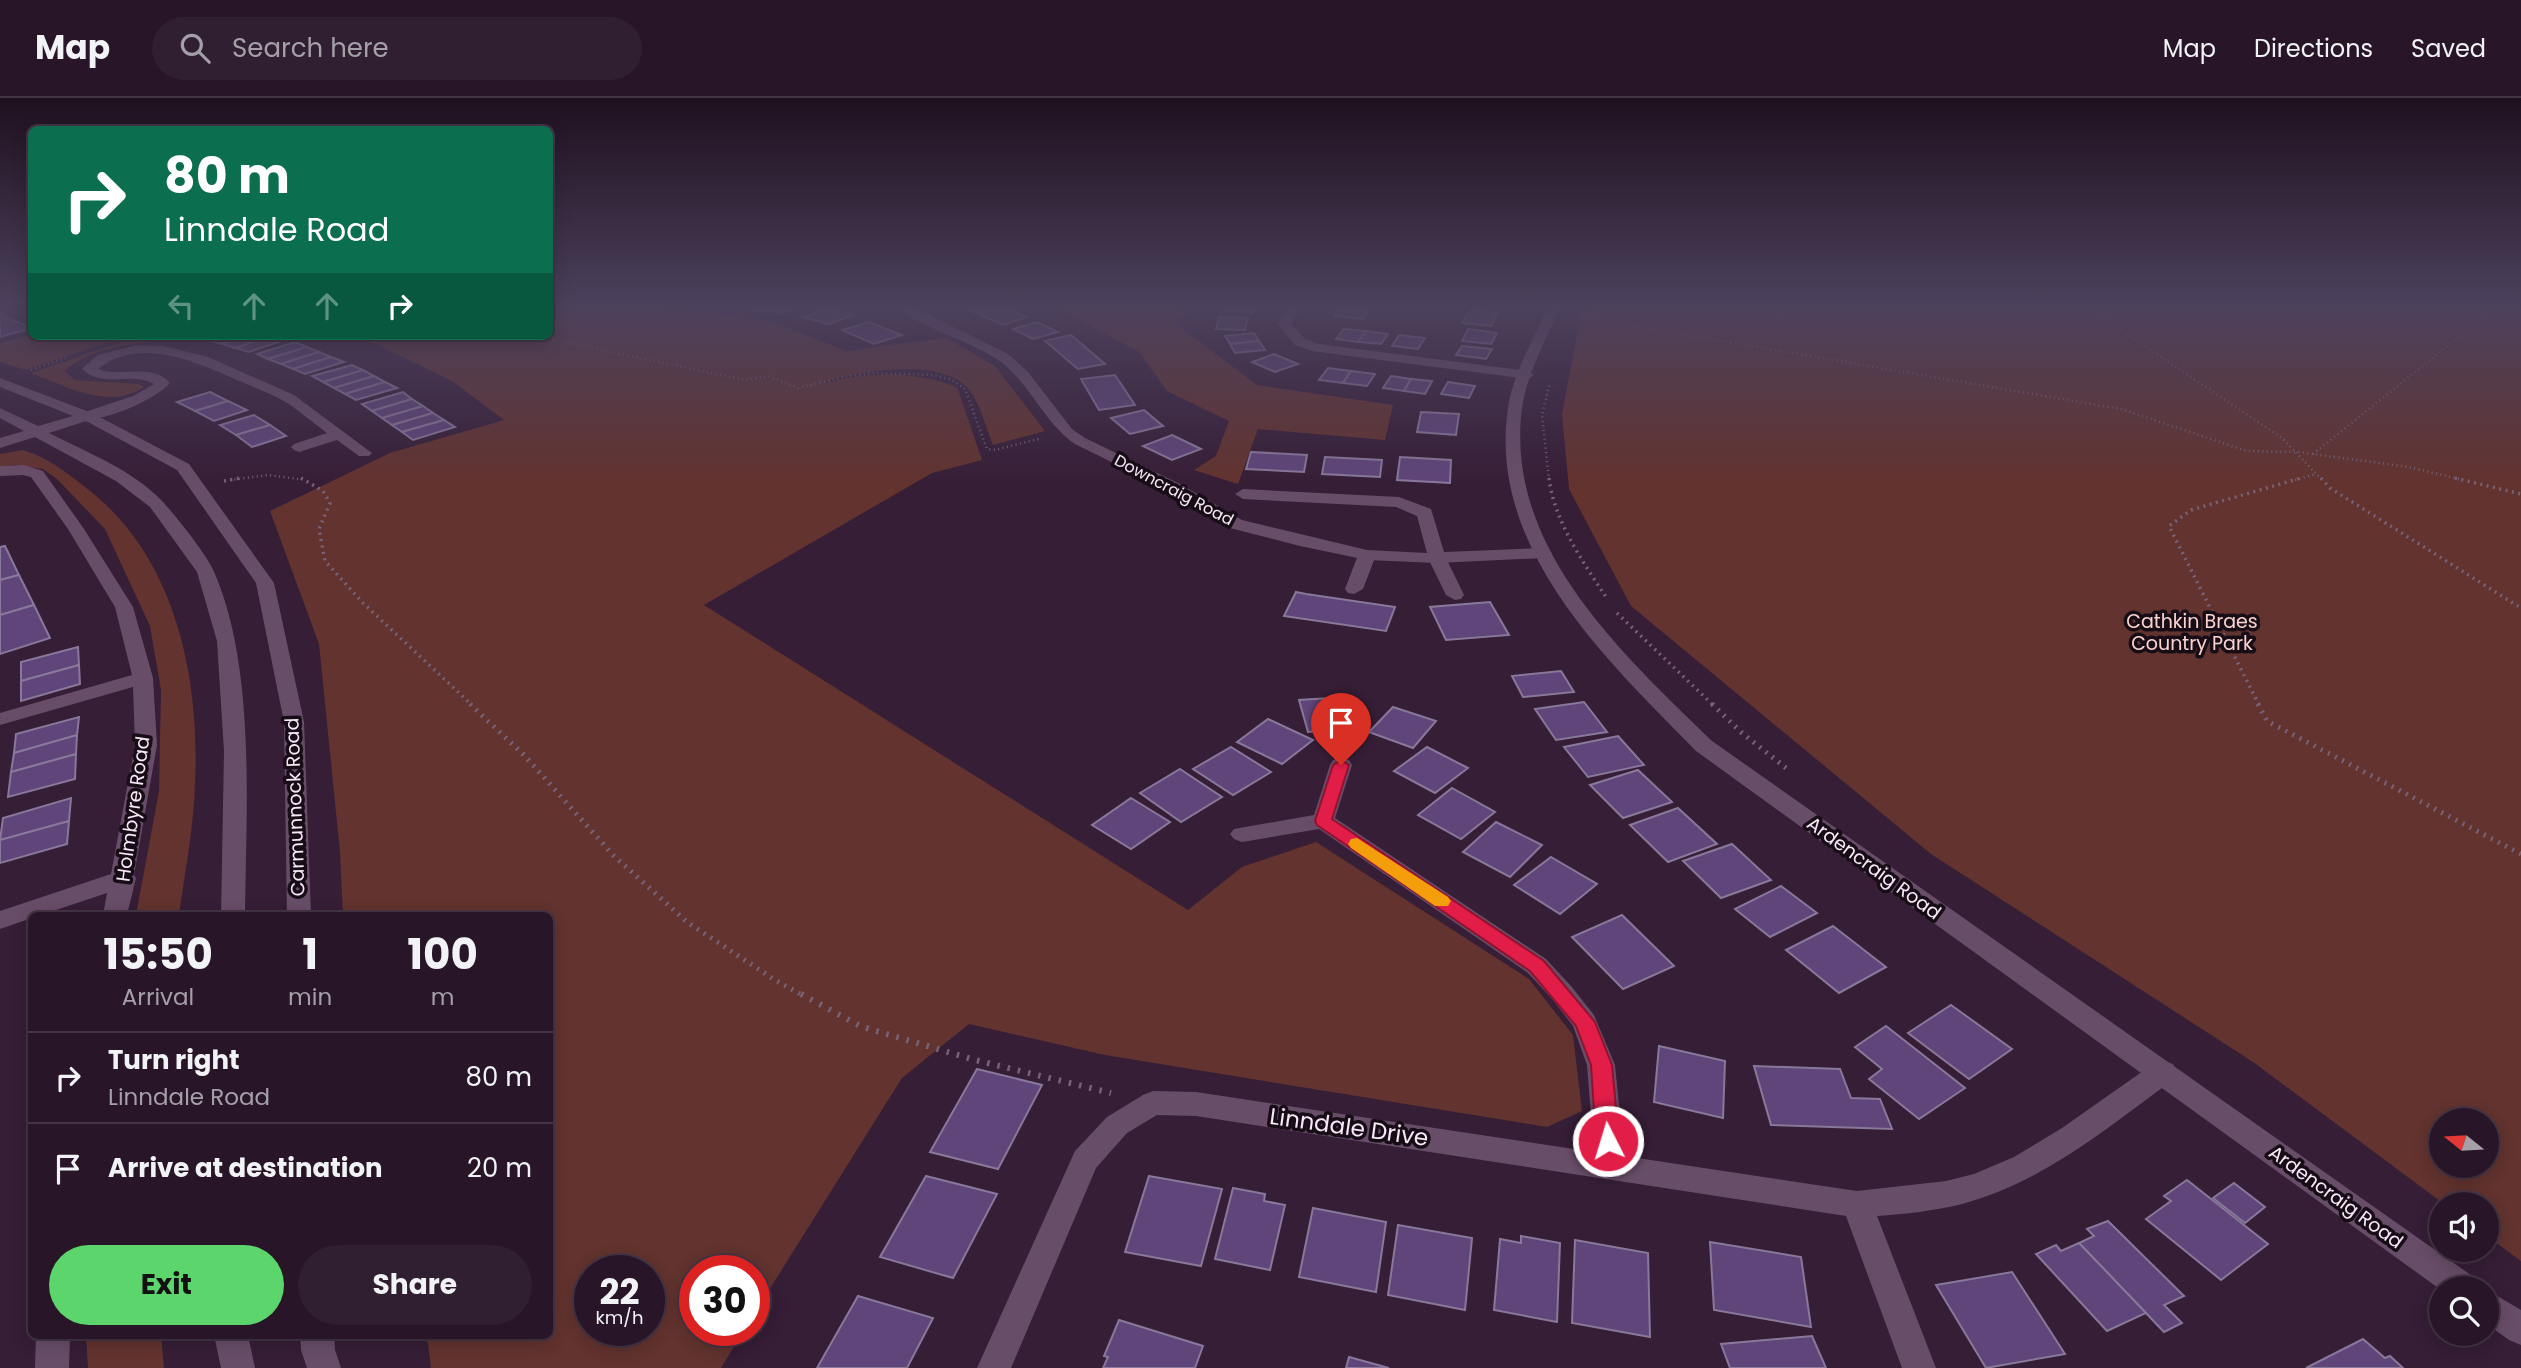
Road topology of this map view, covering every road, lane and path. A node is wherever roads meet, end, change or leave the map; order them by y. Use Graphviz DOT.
graph roads {
  1 [pos="96,363"];
  2 [pos="212,363"];
  3 [pos="664,363"];
  4 [pos="1010,363"];
  5 [pos="1436,363"];
  6 [pos="1532,363"];
  7 [pos="1859,363"];
  8 [pos="2170,363"];
  9 [pos="2426,363"];
  10 [pos="1554,371"];
  11 [pos="1527,375"];
  12 [pos="0,382"];
  13 [pos="0,412"];
  14 [pos="87,416"];
  15 [pos="38,431"];
  16 [pos="1067,432"];
  17 [pos="337,435"];
  18 [pos="0,443"];
  19 [pos="299,447"];
  20 [pos="2298,452"];
  21 [pos="364,453"];
  22 [pos="2313,454"];
  23 [pos="0,471"];
  24 [pos="2316,474"];
  25 [pos="198,488"];
  26 [pos="1243,494"];
  27 [pos="2521,494"];
  28 [pos="1543,554"];
  29 [pos="1367,555"];
  30 [pos="1437,558"];
  31 [pos="1354,589"];
  32 [pos="1455,595"];
  33 [pos="1607,600"];
  34 [pos="2521,608"];
  35 [pos="1614,610"];
  36 [pos="143,678"];
  37 [pos="0,719"];
  38 [pos="1341,765"];
  39 [pos="1794,774"];
  40 [pos="1323,821"];
  41 [pos="1242,834"];
  42 [pos="2521,854"];
  43 [pos="124,878"];
  44 [pos="116,912"];
  45 [pos="233,912"];
  46 [pos="299,912"];
  47 [pos="0,920"];
  48 [pos="2163,1072"];
  49 [pos="1153,1103"];
  50 [pos="1610,1166"];
  51 [pos="1857,1204"];
  52 [pos="2447,1276"];
  53 [pos="2499,1313"];
  54 [pos="2521,1329"];
  55 [pos="53,1339"];
  56 [pos="232,1339"];
  57 [pos="317,1339"];
  58 [pos="52,1368"];
  59 [pos="238,1368"];
  60 [pos="324,1368"];
  61 [pos="994,1368"];
  62 [pos="1919,1368"];
  1 -- 14 [label="street"];
  2 -- 17 [label="street"];
  3 -- 16 [label="path"];
  4 -- 16 [label="street, Downcraig Road"];
  5 -- 11 [label="street"];
  6 -- 11 [label="street, Ardencraig Road"];
  7 -- 20 [label="path"];
  8 -- 20 [label="path"];
  9 -- 22 [label="path"];
  10 -- 33 [label="path"];
  11 -- 28 [label="street, Ardencraig Road"];
  12 -- 14 [label="street, Carmunnock Road"];
  13 -- 15 [label="street"];
  14 -- 15 [label="street"];
  14 -- 25 [label="street, Carmunnock Road"];
  15 -- 18 [label="street"];
  15 -- 45 [label="street"];
  16 -- 29 [label="street, Downcraig Road"];
  17 -- 19 [label="street"];
  17 -- 21 [label="street"];
  20 -- 22 [label="path"];
  20 -- 24 [label="path"];
  22 -- 27 [label="path"];
  23 -- 36 [label="street, Holmbyre Road"];
  24 -- 34 [label="path"];
  24 -- 42 [label="path"];
  25 -- 46 [label="street, Carmunnock Road"];
  25 -- 49 [label="path"];
  26 -- 30 [label="street"];
  28 -- 30 [label="street, Downcraig Road"];
  28 -- 48 [label="street, Ardencraig Road"];
  29 -- 30 [label="street, Downcraig Road"];
  29 -- 31 [label="street"];
  30 -- 32 [label="street"];
  35 -- 39 [label="path"];
  36 -- 37 [label="street"];
  36 -- 43 [label="street, Holmbyre Road"];
  38 -- 40 [label="street"];
  40 -- 41 [label="street"];
  40 -- 50 [label="street"];
  43 -- 44 [label="street, Holmbyre Road"];
  43 -- 47 [label="street"];
  48 -- 51 [label="street, Linndale Drive"];
  48 -- 52 [label="street, Ardencraig Road"];
  49 -- 50 [label="street, Linndale Drive"];
  49 -- 61 [label="street"];
  50 -- 51 [label="street, Linndale Drive"];
  51 -- 62 [label="street"];
  53 -- 54 [label="street"];
  55 -- 58 [label="street"];
  56 -- 59 [label="street"];
  57 -- 60 [label="street"];
}
